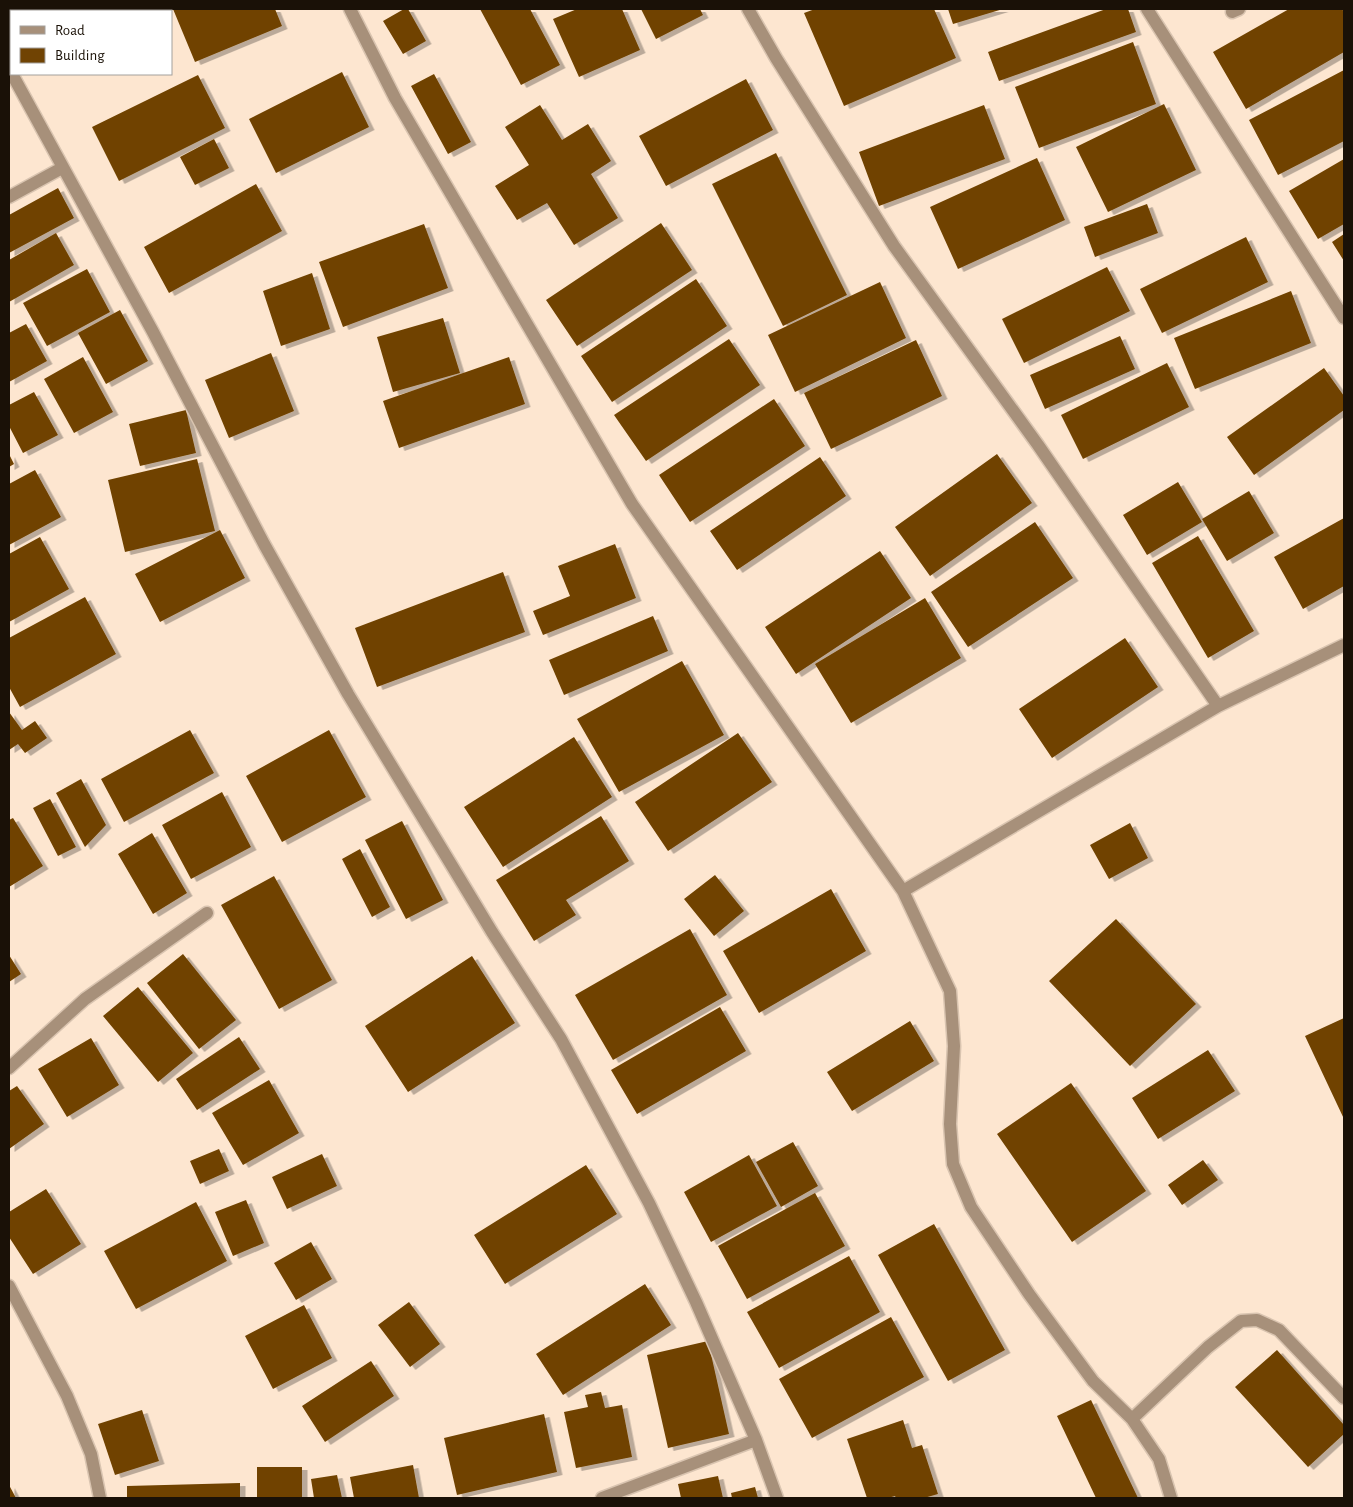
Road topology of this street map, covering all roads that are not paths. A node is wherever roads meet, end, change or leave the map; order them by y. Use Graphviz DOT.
graph roads {
  1 [pos="350,9"];
  2 [pos="748,9"];
  3 [pos="1147,9"];
  4 [pos="12,75"];
  5 [pos="62,168"];
  6 [pos="9,197"];
  7 [pos="1344,318"];
  8 [pos="1344,645"];
  9 [pos="1218,706"];
  10 [pos="903,891"];
  11 [pos="207,914"];
  12 [pos="9,1068"];
  13 [pos="9,1286"];
  14 [pos="1344,1398"];
  15 [pos="1132,1419"];
  16 [pos="756,1440"];
  17 [pos="100,1498"];
  18 [pos="602,1498"];
  19 [pos="777,1498"];
  20 [pos="1171,1498"];
  1 -- 10 [label="street"];
  2 -- 9 [label="street"];
  3 -- 7 [label="street"];
  4 -- 5 [label="street"];
  5 -- 6 [label="street"];
  5 -- 16 [label="street"];
  8 -- 9 [label="street"];
  9 -- 10 [label="street"];
  10 -- 15 [label="street"];
  11 -- 12 [label="street"];
  13 -- 17 [label="street"];
  14 -- 15 [label="street"];
  15 -- 20 [label="street"];
  16 -- 18 [label="street"];
  16 -- 19 [label="street"];
}
